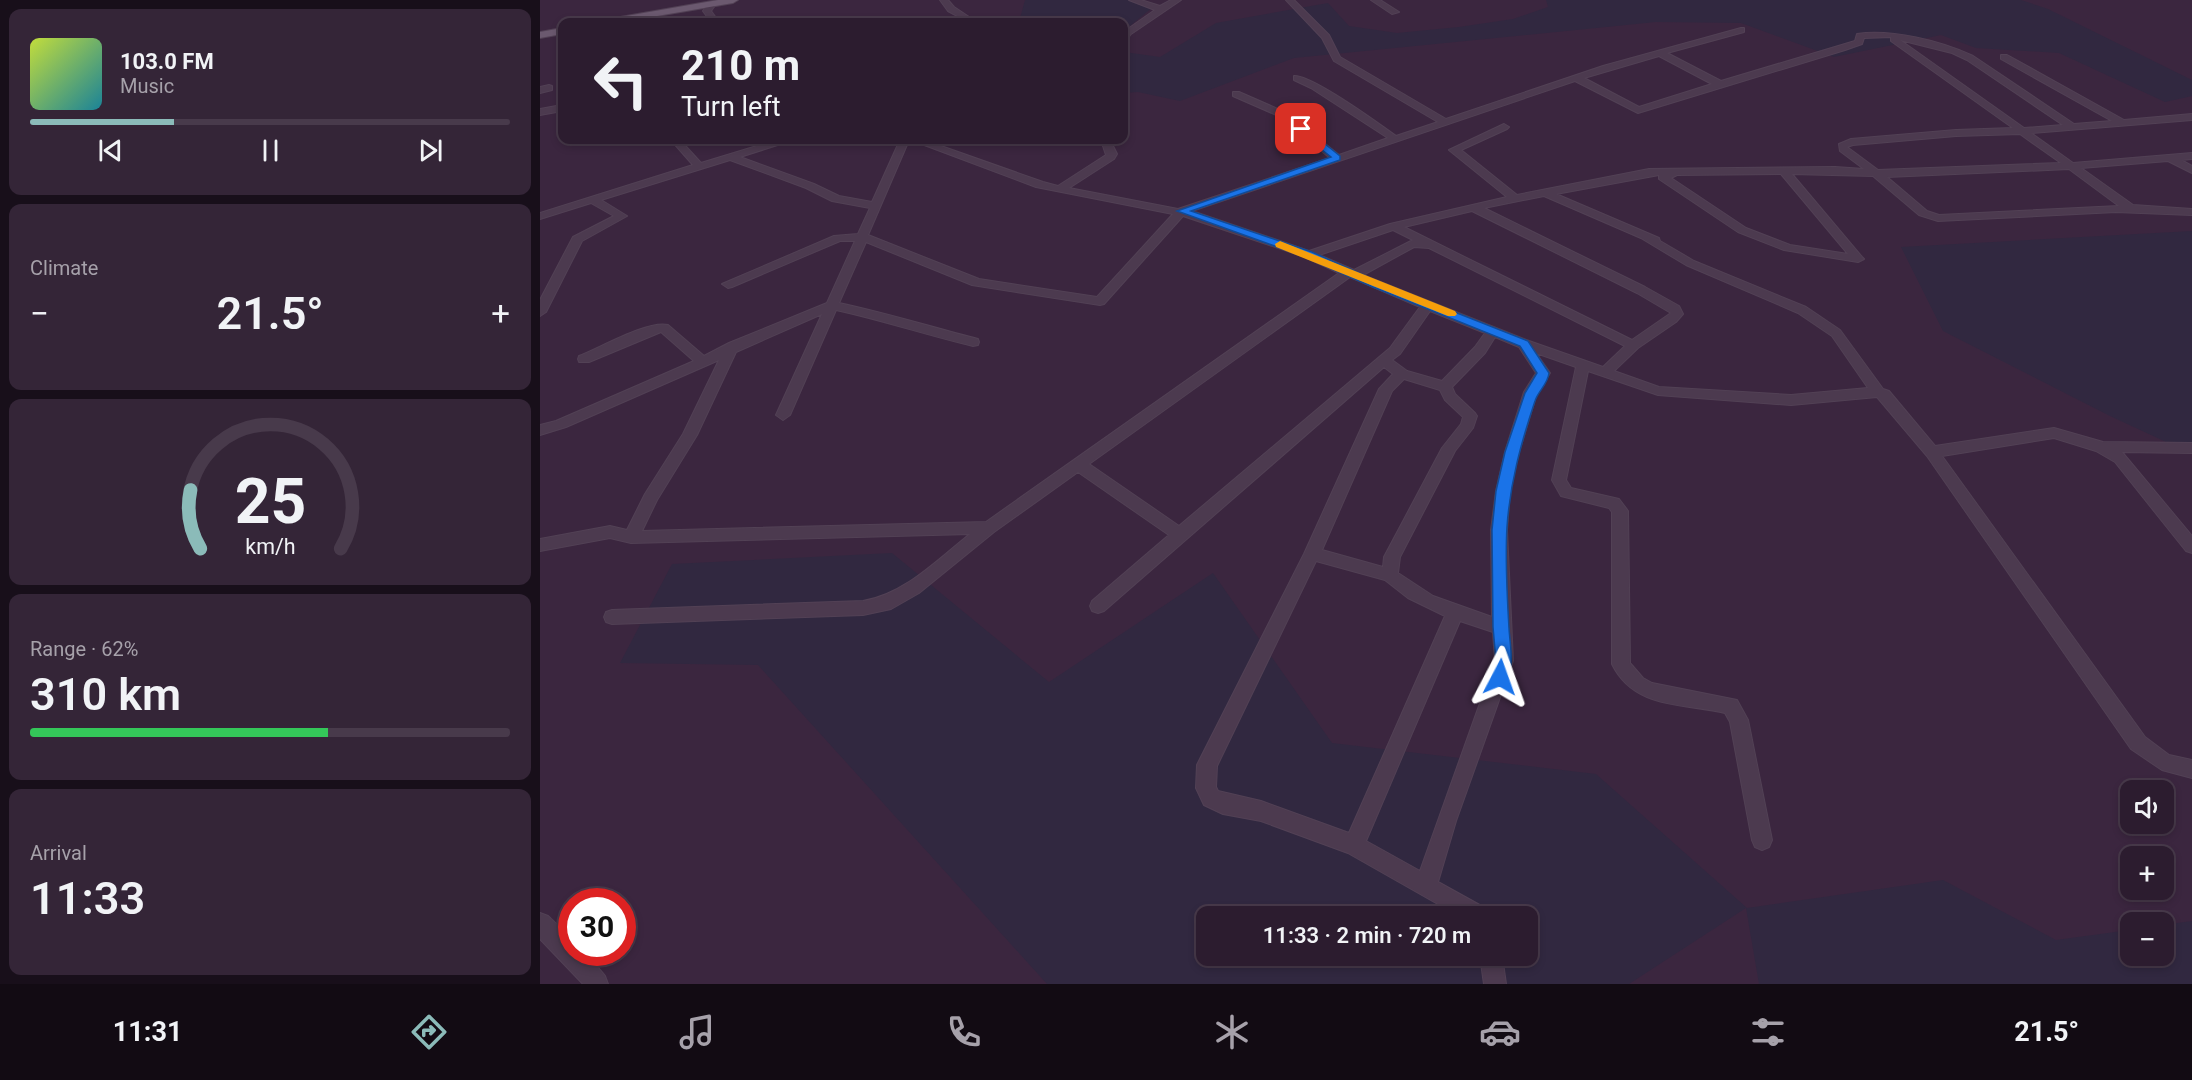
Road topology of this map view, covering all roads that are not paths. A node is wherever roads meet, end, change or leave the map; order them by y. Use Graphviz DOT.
graph roads {
  1 [pos="731,0"];
  2 [pos="944,0"];
  3 [pos="1133,0"];
  4 [pos="1177,0"];
  5 [pos="1290,0"];
  6 [pos="1375,0"];
  7 [pos="712,4"];
  8 [pos="1161,9"];
  9 [pos="1395,12"];
  10 [pos="632,18"];
  11 [pos="712,18"];
  12 [pos="966,18"];
  13 [pos="1741,30"];
  14 [pos="558,32"];
  15 [pos="1128,33"];
  16 [pos="540,35"];
  17 [pos="1888,35"];
  18 [pos="1662,54"];
  19 [pos="2004,57"];
  20 [pos="1297,78"];
  21 [pos="1576,78"];
  22 [pos="1720,84"];
  23 [pos="1236,94"];
  24 [pos="558,109"];
  25 [pos="540,112"];
  26 [pos="2192,117"];
  27 [pos="1444,122"];
  28 [pos="2125,124"];
  29 [pos="1504,128"];
  30 [pos="2074,128"];
  31 [pos="2022,131"];
  32 [pos="1395,139"];
  33 [pos="679,144"];
  34 [pos="772,144"];
  35 [pos="903,144"];
  36 [pos="927,144"];
  37 [pos="1108,144"];
  38 [pos="2192,156"];
  39 [pos="731,157"];
  40 [pos="1337,158"];
  41 [pos="2169,158"];
  42 [pos="2073,166"];
  43 [pos="700,167"];
  44 [pos="2192,170"];
  45 [pos="1784,171"];
  46 [pos="1675,172"];
  47 [pos="1879,174"];
  48 [pos="1060,189"];
  49 [pos="1545,193"];
  50 [pos="1515,199"];
  51 [pos="593,200"];
  52 [pos="876,206"];
  53 [pos="1473,207"];
  54 [pos="2131,209"];
  55 [pos="1182,211"];
  56 [pos="2192,212"];
  57 [pos="540,216"];
  58 [pos="1394,226"];
  59 [pos="863,237"];
  60 [pos="1646,237"];
  61 [pos="1672,241"];
  62 [pos="1433,245"];
  63 [pos="1309,255"];
  64 [pos="1351,273"];
  65 [pos="728,284"];
  66 [pos="1428,304"];
  67 [pos="832,305"];
  68 [pos="540,312"];
  69 [pos="1493,331"];
  70 [pos="973,342"];
  71 [pos="1524,344"];
  72 [pos="1633,345"];
  73 [pos="734,346"];
  74 [pos="584,359"];
  75 [pos="702,361"];
  76 [pos="1384,361"];
  77 [pos="1583,365"];
  78 [pos="1605,372"];
  79 [pos="1402,374"];
  80 [pos="1445,387"];
  81 [pos="1878,392"];
  82 [pos="783,415"];
  83 [pos="540,430"];
  84 [pos="2101,447"];
  85 [pos="2192,448"];
  86 [pos="1932,452"];
  87 [pos="1078,464"];
  88 [pos="989,528"];
  89 [pos="1180,535"];
  90 [pos="631,537"];
  91 [pos="540,545"];
  92 [pos="2192,547"];
  93 [pos="1312,554"];
  94 [pos="1390,575"];
  95 [pos="1098,606"];
  96 [pos="1455,612"];
  97 [pos="612,617"];
  98 [pos="1501,627"];
  99 [pos="2192,769"];
  100 [pos="1762,840"];
  101 [pos="1354,845"];
  102 [pos="1427,887"];
  103 [pos="1462,906"];
  104 [pos="540,924"];
  105 [pos="1492,966"];
  106 [pos="597,984"];
  107 [pos="1495,984"];
  1 -- 7 [label="main road"];
  2 -- 12 [label="street"];
  3 -- 8 [label="street"];
  4 -- 8 [label="street"];
  5 -- 27 [label="street"];
  6 -- 9 [label="street"];
  7 -- 10 [label="main road"];
  7 -- 11 [label="street"];
  8 -- 15 [label="street"];
  13 -- 18 [label="street"];
  14 -- 16 [label="main road"];
  17 -- 22 [label="street"];
  17 -- 30 [label="street"];
  17 -- 31 [label="street"];
  18 -- 21 [label="street"];
  18 -- 22 [label="street"];
  19 -- 28 [label="street"];
  20 -- 32 [label="street"];
  21 -- 22 [label="street"];
  21 -- 27 [label="street"];
  23 -- 40 [label="street"];
  24 -- 25 [label="street"];
  26 -- 28 [label="street"];
  27 -- 32 [label="street"];
  28 -- 30 [label="street"];
  29 -- 50 [label="street"];
  30 -- 31 [label="street"];
  31 -- 42 [label="street"];
  31 -- 47 [label="street"];
  32 -- 40 [label="street"];
  33 -- 43 [label="street"];
  34 -- 39 [label="street"];
  35 -- 52 [label="street"];
  36 -- 48 [label="street"];
  37 -- 48 [label="street"];
  38 -- 41 [label="street"];
  39 -- 43 [label="street"];
  39 -- 52 [label="street"];
  40 -- 55 [label="street"];
  41 -- 42 [label="street"];
  41 -- 44 [label="street"];
  42 -- 47 [label="street"];
  42 -- 54 [label="street"];
  43 -- 51 [label="street"];
  45 -- 46 [label="street"];
  45 -- 46 [label="street"];
  45 -- 47 [label="street"];
  46 -- 49 [label="street"];
  47 -- 54 [label="street"];
  48 -- 55 [label="street"];
  49 -- 50 [label="street"];
  49 -- 60 [label="street"];
  50 -- 53 [label="street"];
  51 -- 57 [label="street"];
  51 -- 68 [label="street"];
  52 -- 59 [label="street"];
  53 -- 58 [label="street"];
  53 -- 72 [label="street"];
  54 -- 56 [label="street"];
  55 -- 59 [label="street"];
  55 -- 63 [label="street"];
  58 -- 62 [label="street"];
  58 -- 63 [label="street"];
  59 -- 65 [label="street"];
  59 -- 67 [label="street"];
  60 -- 61 [label="street"];
  60 -- 81 [label="street"];
  62 -- 64 [label="street"];
  62 -- 72 [label="street"];
  63 -- 64 [label="street"];
  64 -- 66 [label="street"];
  64 -- 87 [label="street"];
  66 -- 69 [label="street"];
  66 -- 76 [label="street"];
  67 -- 70 [label="street"];
  67 -- 73 [label="street"];
  67 -- 82 [label="street"];
  69 -- 71 [label="street"];
  69 -- 80 [label="street"];
  71 -- 77 [label="street"];
  71 -- 98 [label="street"];
  72 -- 78 [label="street"];
  73 -- 75 [label="street"];
  73 -- 90 [label="street"];
  74 -- 75 [label="street"];
  75 -- 83 [label="street"];
  76 -- 79 [label="street"];
  76 -- 89 [label="street"];
  77 -- 78 [label="street"];
  77 -- 100 [label="street"];
  78 -- 81 [label="street"];
  79 -- 80 [label="street"];
  79 -- 93 [label="street"];
  80 -- 94 [label="street"];
  81 -- 86 [label="street"];
  84 -- 85 [label="street"];
  84 -- 86 [label="street"];
  84 -- 92 [label="street"];
  86 -- 99 [label="street"];
  87 -- 88 [label="street"];
  87 -- 89 [label="street"];
  88 -- 90 [label="street"];
  88 -- 97 [label="street"];
  89 -- 95 [label="street"];
  90 -- 91 [label="street"];
  93 -- 94 [label="street"];
  93 -- 101 [label="street"];
  94 -- 96 [label="street"];
  96 -- 98 [label="street"];
  96 -- 101 [label="street"];
  98 -- 102 [label="street"];
  101 -- 102 [label="street"];
  102 -- 103 [label="street"];
  104 -- 106 [label="street"];
  105 -- 107 [label="street"];
}
